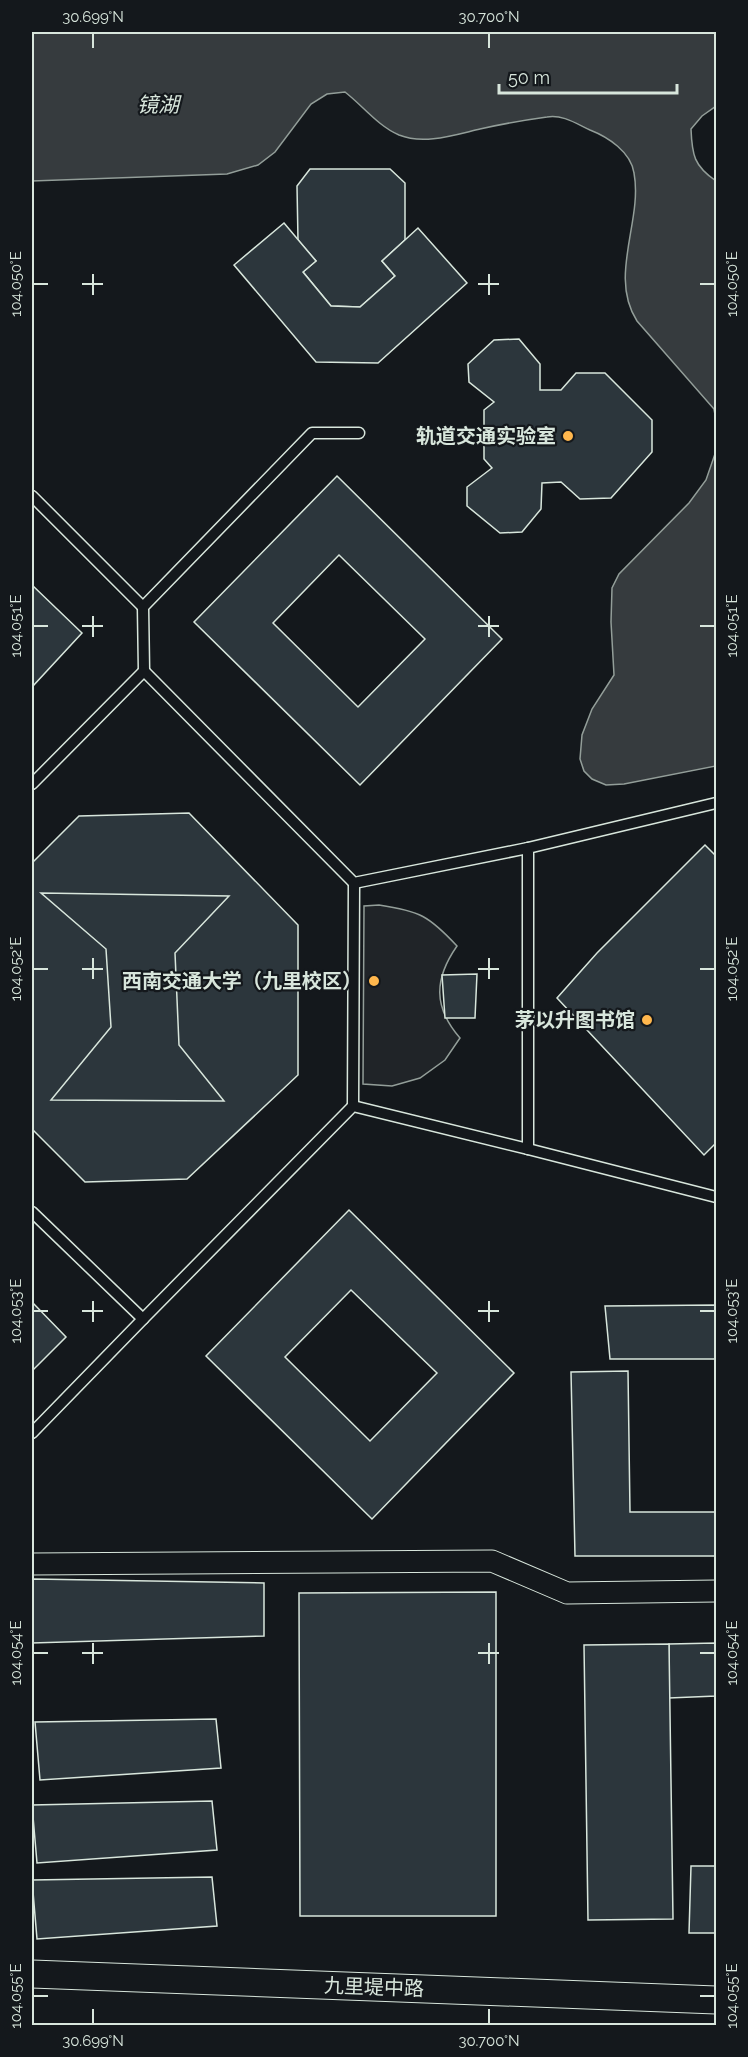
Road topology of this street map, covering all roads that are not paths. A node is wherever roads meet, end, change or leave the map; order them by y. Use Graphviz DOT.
graph roads {
  1 [pos="359,433"];
  2 [pos="32,496"];
  3 [pos="143,607"];
  4 [pos="144,671"];
  5 [pos="32,784"];
  6 [pos="717,803"];
  7 [pos="528,848"];
  8 [pos="354,883"];
  9 [pos="353,1106"];
  10 [pos="528,1149"];
  11 [pos="717,1197"];
  12 [pos="32,1212"];
  13 [pos="143,1319"];
  14 [pos="32,1433"];
  15 [pos="32,1564"];
  16 [pos="717,1591"];
  17 [pos="32,1974"];
  18 [pos="717,2000"];
  1 -- 3 [label="lane"];
  2 -- 3 [label="lane"];
  3 -- 4 [label="lane"];
  4 -- 5 [label="lane"];
  4 -- 8 [label="lane"];
  6 -- 7 [label="lane"];
  7 -- 8 [label="lane"];
  7 -- 10 [label="lane"];
  8 -- 9 [label="lane"];
  9 -- 10 [label="lane"];
  9 -- 13 [label="lane"];
  10 -- 11 [label="lane"];
  12 -- 13 [label="lane"];
  13 -- 14 [label="lane"];
  15 -- 16 [label="street"];
  17 -- 18 [label="street, 九里堤中路"];
}
